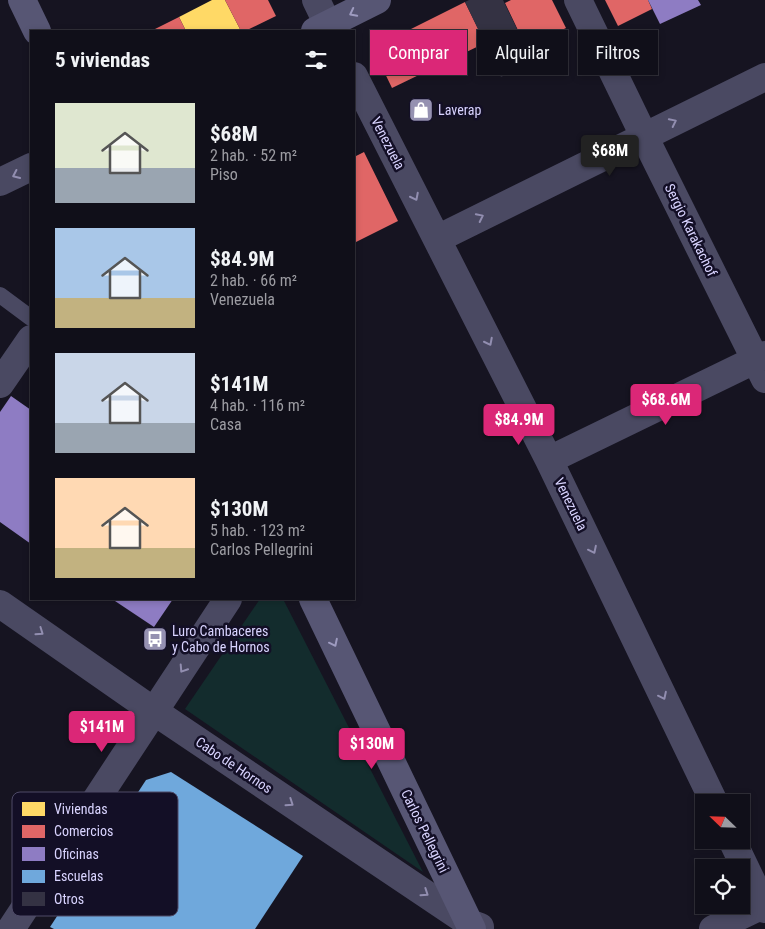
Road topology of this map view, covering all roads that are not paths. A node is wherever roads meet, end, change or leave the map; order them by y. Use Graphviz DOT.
graph roads {
  1 [pos="22,0"];
  2 [pos="316,0"];
  3 [pos="377,0"];
  4 [pos="578,0"];
  5 [pos="325,29"];
  6 [pos="37,30"];
  7 [pos="765,77"];
  8 [pos="355,78"];
  9 [pos="644,136"];
  10 [pos="30,167"];
  11 [pos="0,182"];
  12 [pos="437,239"];
  13 [pos="0,294"];
  14 [pos="30,317"];
  15 [pos="30,339"];
  16 [pos="762,364"];
  17 [pos="0,384"];
  18 [pos="549,460"];
  19 [pos="227,600"];
  20 [pos="313,600"];
  21 [pos="0,604"];
  22 [pos="155,712"];
  23 [pos="102,792"];
  24 [pos="710,794"];
  25 [pos="736,849"];
  26 [pos="764,906"];
  27 [pos="20,916"];
  28 [pos="475,927"];
  29 [pos="11,929"];
  30 [pos="713,929"];
  1 -- 6 [label="street"];
  2 -- 5 [label="street"];
  3 -- 5 [label="street, one-way"];
  4 -- 9 [label="street, Sergio Karakachof"];
  9 -- 7 [label="street, one-way"];
  8 -- 12 [label="street, Venezuela, one-way"];
  12 -- 9 [label="street, one-way"];
  9 -- 16 [label="street, Sergio Karakachof"];
  10 -- 11 [label="street, one-way"];
  12 -- 18 [label="street, Venezuela, one-way"];
  13 -- 14 [label="lane"];
  15 -- 17 [label="street"];
  16 -- 18 [label="street"];
  18 -- 24 [label="street, Venezuela, one-way"];
  19 -- 22 [label="street, one-way"];
  20 -- 28 [label="street, Carlos Pellegrini, one-way"];
  21 -- 22 [label="street, Cabo de Hornos, one-way"];
  22 -- 23 [label="street"];
  22 -- 28 [label="street, Cabo de Hornos, one-way"];
  25 -- 26 [label="street"];
  26 -- 30 [label="street"];
  27 -- 29 [label="street"];
}
